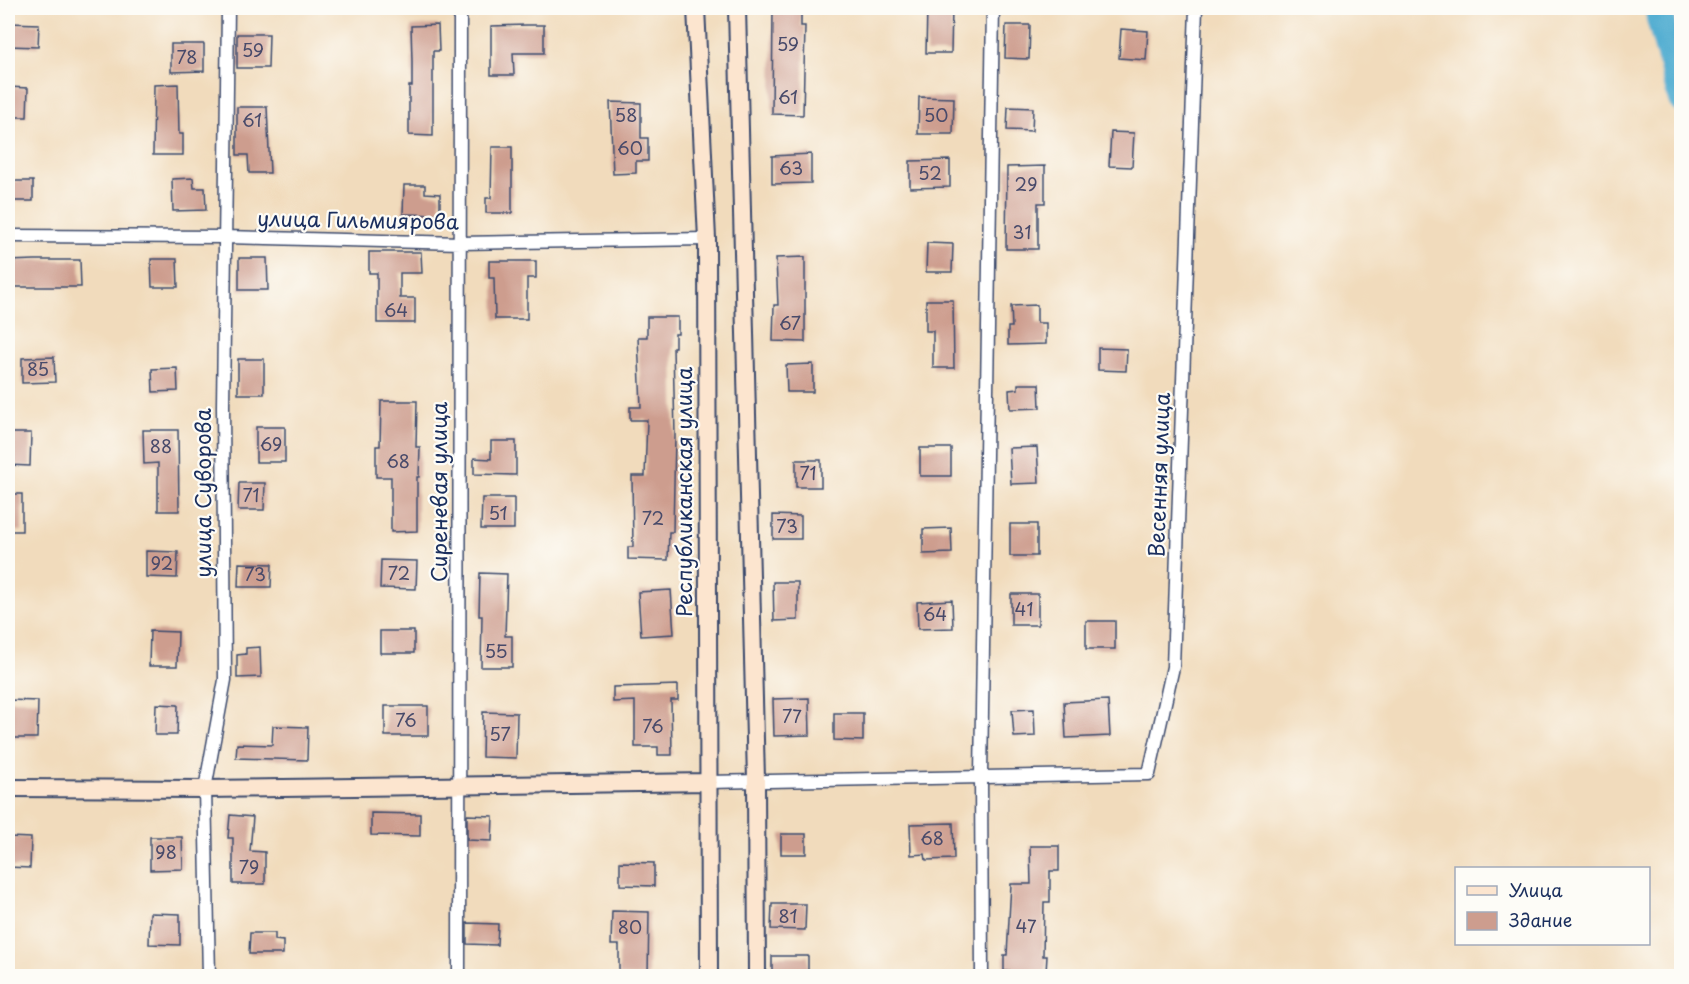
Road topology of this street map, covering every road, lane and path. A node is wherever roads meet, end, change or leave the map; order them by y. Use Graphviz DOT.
graph roads {
  1 [pos="228,8"];
  2 [pos="460,8"];
  3 [pos="696,8"];
  4 [pos="737,8"];
  5 [pos="993,8"];
  6 [pos="1196,8"];
  7 [pos="8,236"];
  8 [pos="226,237"];
  9 [pos="707,239"];
  10 [pos="461,243"];
  11 [pos="981,776"];
  12 [pos="756,780"];
  13 [pos="708,782"];
  14 [pos="458,785"];
  15 [pos="8,788"];
  16 [pos="205,789"];
  17 [pos="209,976"];
  18 [pos="459,976"];
  19 [pos="709,976"];
  20 [pos="757,976"];
  21 [pos="982,976"];
  1 -- 8 [label="street, улица Суворова"];
  2 -- 10 [label="street, Сиреневая улица"];
  3 -- 9 [label="street, Республиканская улица"];
  4 -- 12 [label="street"];
  5 -- 11 [label="street"];
  6 -- 11 [label="street, Весенняя улица"];
  7 -- 8 [label="street, улица Гильмиярова"];
  8 -- 10 [label="street, улица Гильмиярова"];
  8 -- 16 [label="street, улица Суворова"];
  9 -- 10 [label="street, улица Гильмиярова"];
  9 -- 13 [label="street, Республиканская улица"];
  10 -- 14 [label="street, Сиреневая улица"];
  11 -- 12 [label="street, Весенняя улица"];
  11 -- 21 [label="street"];
  12 -- 13 [label="street, Весенняя улица"];
  12 -- 20 [label="street"];
  13 -- 14 [label="street"];
  13 -- 19 [label="street, Республиканская улица"];
  14 -- 16 [label="street"];
  14 -- 18 [label="street, Сиреневая улица"];
  15 -- 16 [label="street"];
  16 -- 17 [label="street, улица Суворова"];
}
